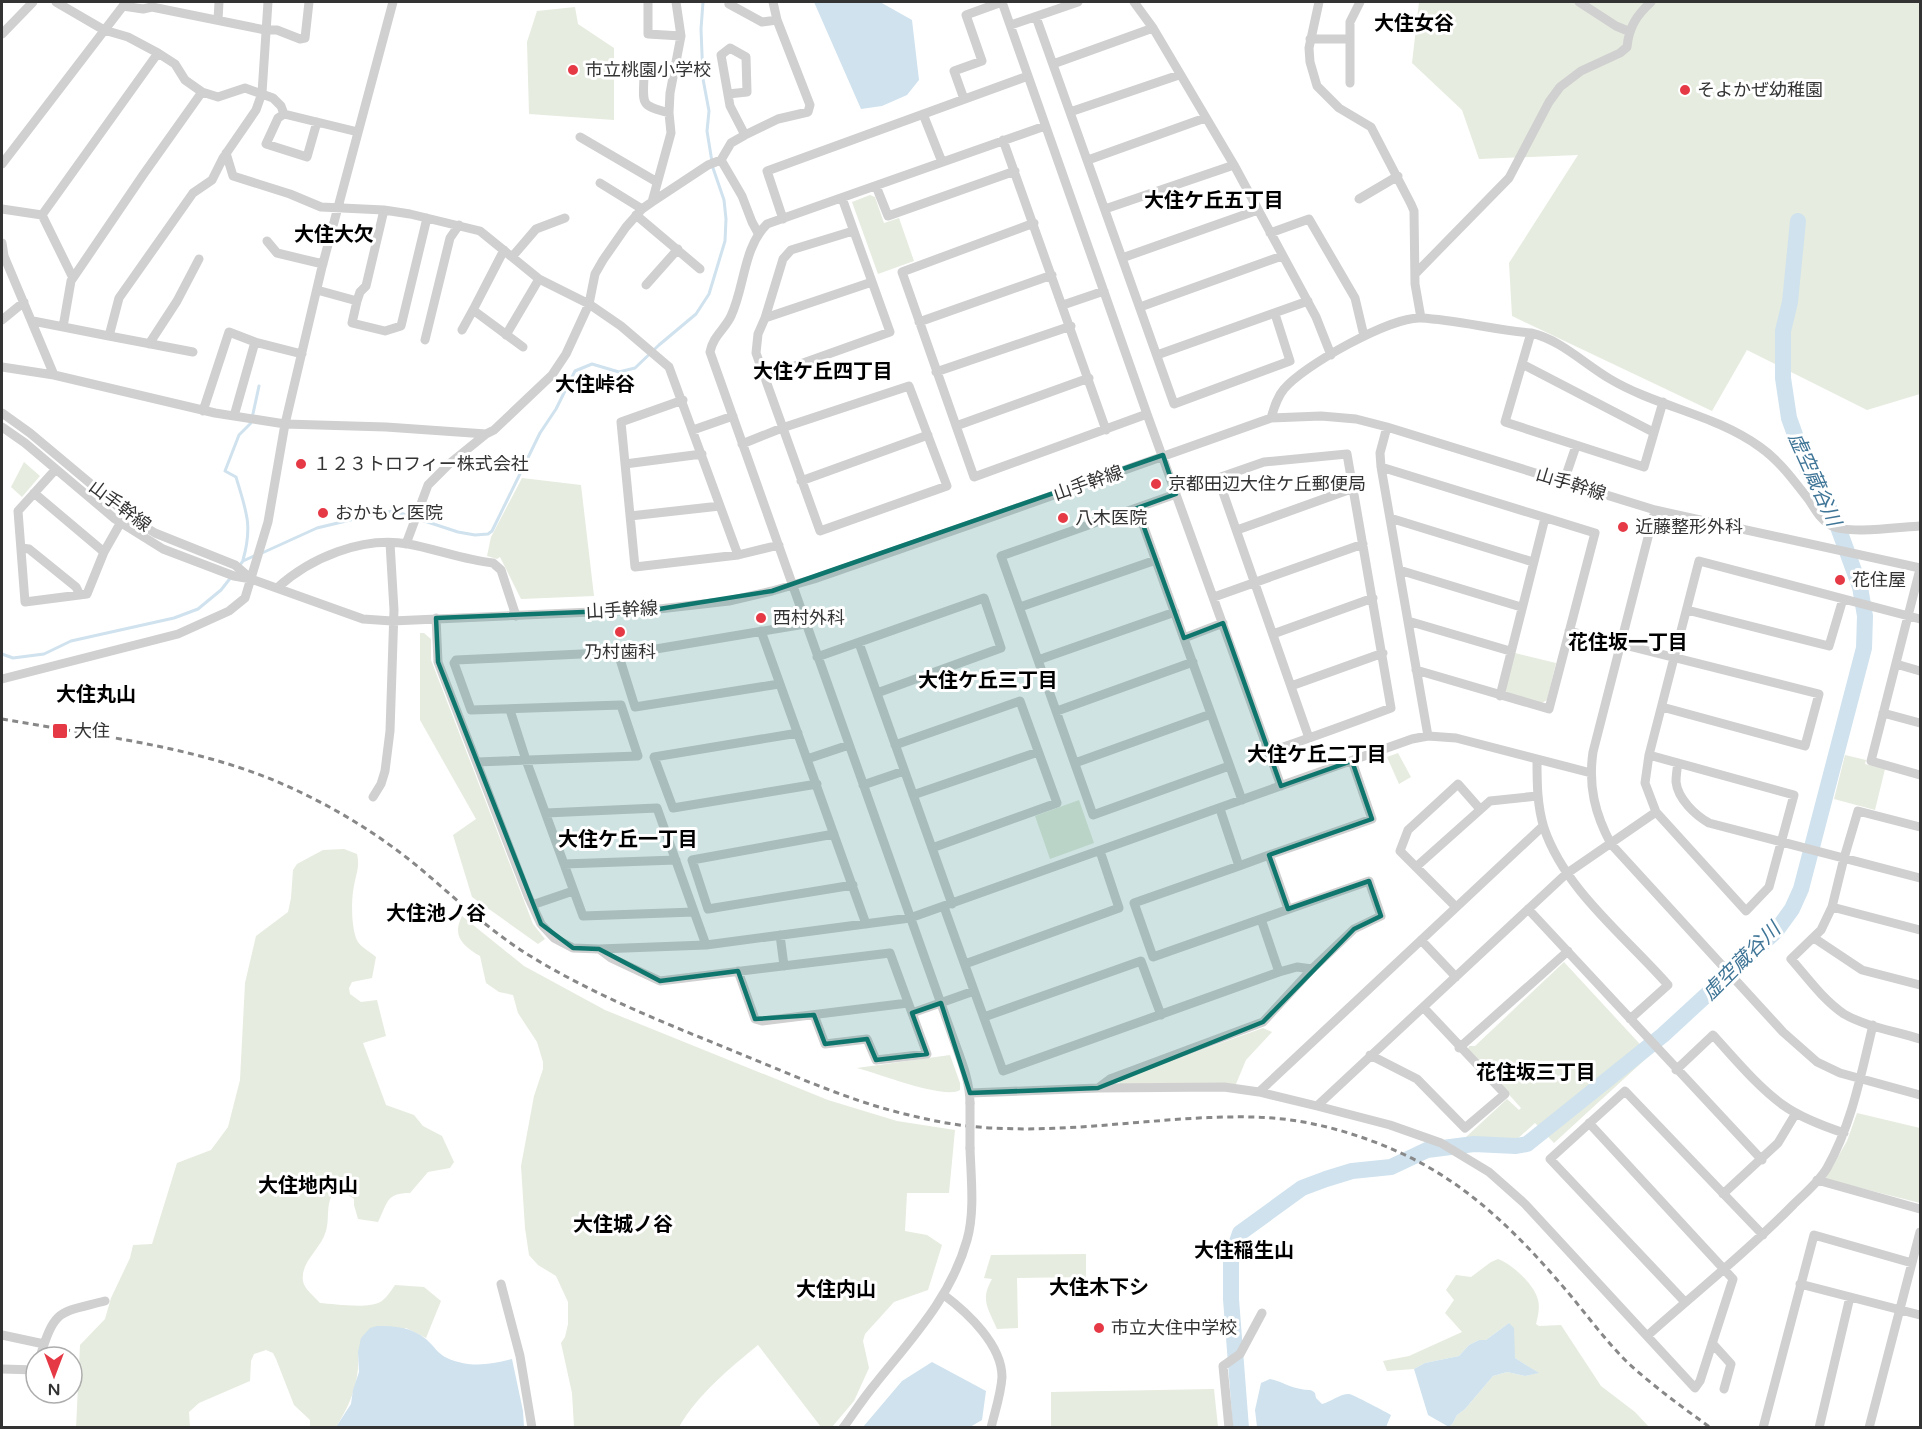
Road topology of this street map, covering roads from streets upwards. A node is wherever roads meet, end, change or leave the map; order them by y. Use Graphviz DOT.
graph roads {
  1 [pos="33,2"];
  2 [pos="56,2"];
  3 [pos="219,2"];
  4 [pos="268,2"];
  5 [pos="309,2"];
  6 [pos="393,2"];
  7 [pos="648,2"];
  8 [pos="676,2"];
  9 [pos="730,2"];
  10 [pos="773,2"];
  11 [pos="1002,2"];
  12 [pos="1078,2"];
  13 [pos="1134,2"];
  14 [pos="1319,2"];
  15 [pos="1360,2"];
  16 [pos="1580,2"];
  17 [pos="1651,2"];
  18 [pos="1036,17"];
  19 [pos="218,20"];
  20 [pos="777,21"];
  21 [pos="1011,25"];
  22 [pos="1153,28"];
  23 [pos="104,30"];
  24 [pos="266,30"];
  25 [pos="1628,32"];
  26 [pos="2,34"];
  27 [pos="681,36"];
  28 [pos="1310,39"];
  29 [pos="1348,39"];
  30 [pos="158,53"];
  31 [pos="1053,64"];
  32 [pos="674,71"];
  33 [pos="1179,75"];
  34 [pos="1028,76"];
  35 [pos="1350,83"];
  36 [pos="202,92"];
  37 [pos="262,93"];
  38 [pos="728,94"];
  39 [pos="964,99"];
  40 [pos="1070,112"];
  41 [pos="669,113"];
  42 [pos="284,114"];
  43 [pos="923,114"];
  44 [pos="1205,118"];
  45 [pos="317,122"];
  46 [pos="1045,126"];
  47 [pos="358,132"];
  48 [pos="746,135"];
  49 [pos="580,137"];
  50 [pos="1003,140"];
  51 [pos="226,153"];
  52 [pos="1088,160"];
  53 [pos="715,162"];
  54 [pos="942,162"];
  55 [pos="2,164"];
  56 [pos="1234,165"];
  57 [pos="1015,171"];
  58 [pos="1398,176"];
  59 [pos="657,182"];
  60 [pos="600,183"];
  61 [pos="876,186"];
  62 [pos="842,198"];
  63 [pos="1359,199"];
  64 [pos="652,202"];
  65 [pos="2,208"];
  66 [pos="338,209"];
  67 [pos="1105,209"];
  68 [pos="384,210"];
  69 [pos="1258,210"];
  70 [pos="639,212"];
  71 [pos="42,215"];
  72 [pos="427,218"];
  73 [pos="565,218"];
  74 [pos="783,219"];
  75 [pos="1034,223"];
  76 [pos="459,225"];
  77 [pos="853,231"];
  78 [pos="758,233"];
  79 [pos="1270,233"];
  80 [pos="267,241"];
  81 [pos="2,243"];
  82 [pos="678,249"];
  83 [pos="504,250"];
  84 [pos="1282,256"];
  85 [pos="3,257"];
  86 [pos="512,257"];
  87 [pos="1122,258"];
  88 [pos="199,259"];
  89 [pos="323,264"];
  90 [pos="700,269"];
  91 [pos="1416,273"];
  92 [pos="1052,275"];
  93 [pos="73,278"];
  94 [pos="539,279"];
  95 [pos="872,282"];
  96 [pos="646,285"];
  97 [pos="317,290"];
  98 [pos="1104,291"];
  99 [pos="357,301"];
  100 [pos="1308,301"];
  101 [pos="24,302"];
  102 [pos="588,304"];
  103 [pos="1063,305"];
  104 [pos="1140,307"];
  105 [pos="473,310"];
  106 [pos="1275,314"];
  107 [pos="765,318"];
  108 [pos="1421,318"];
  109 [pos="2,320"];
  110 [pos="33,321"];
  111 [pos="919,322"];
  112 [pos="1071,326"];
  113 [pos="63,327"];
  114 [pos="462,330"];
  115 [pos="1531,333"];
  116 [pos="506,335"];
  117 [pos="109,336"];
  118 [pos="1364,336"];
  119 [pos="425,340"];
  120 [pos="255,342"];
  121 [pos="149,344"];
  122 [pos="523,347"];
  123 [pos="193,352"];
  124 [pos="302,354"];
  125 [pos="1157,355"];
  126 [pos="1331,355"];
  127 [pos="1522,364"];
  128 [pos="2,367"];
  129 [pos="936,372"];
  130 [pos="54,375"];
  131 [pos="764,378"];
  132 [pos="1089,378"];
  133 [pos="683,400"];
  134 [pos="1663,402"];
  135 [pos="203,411"];
  136 [pos="2,413"];
  137 [pos="1147,414"];
  138 [pos="234,416"];
  139 [pos="733,416"];
  140 [pos="1271,418"];
  141 [pos="285,424"];
  142 [pos="956,426"];
  143 [pos="1387,426"];
  144 [pos="2,427"];
  145 [pos="782,428"];
  146 [pos="693,430"];
  147 [pos="1106,430"];
  148 [pos="1653,432"];
  149 [pos="486,434"];
  150 [pos="927,435"];
  151 [pos="742,444"];
  152 [pos="1576,446"];
  153 [pos="702,454"];
  154 [pos="1163,455"];
  155 [pos="625,464"];
  156 [pos="1381,467"];
  157 [pos="56,469"];
  158 [pos="801,481"];
  159 [pos="1564,481"];
  160 [pos="1354,488"];
  161 [pos="34,493"];
  162 [pos="1176,494"];
  163 [pos="720,506"];
  164 [pos="1137,508"];
  165 [pos="1655,510"];
  166 [pos="630,516"];
  167 [pos="1390,518"];
  168 [pos="1545,518"];
  169 [pos="121,522"];
  170 [pos="1920,526"];
  171 [pos="1237,530"];
  172 [pos="390,543"];
  173 [pos="406,544"];
  174 [pos="1363,544"];
  175 [pos="779,545"];
  176 [pos="21,548"];
  177 [pos="104,552"];
  178 [pos="738,555"];
  179 [pos="1156,561"];
  180 [pos="1533,562"];
  181 [pos="1920,568"];
  182 [pos="1399,570"];
  183 [pos="245,577"];
  184 [pos="1255,583"];
  185 [pos="792,585"];
  186 [pos="277,588"];
  187 [pos="80,595"];
  188 [pos="1214,597"];
  189 [pos="1373,598"];
  190 [pos="1843,599"];
  191 [pos="1521,606"];
  192 [pos="1020,607"];
  193 [pos="1687,610"];
  194 [pos="1175,612"];
  195 [pos="516,616"];
  196 [pos="1908,616"];
  197 [pos="436,618"];
  198 [pos="1920,619"];
  199 [pos="392,621"];
  200 [pos="1408,621"];
  201 [pos="1223,623"];
  202 [pos="805,624"];
  203 [pos="761,631"];
  204 [pos="1569,631"];
  205 [pos="1273,634"];
  206 [pos="1184,638"];
  207 [pos="859,643"];
  208 [pos="1620,644"];
  209 [pos="1510,651"];
  210 [pos="618,653"];
  211 [pos="1383,653"];
  212 [pos="817,657"];
  213 [pos="1674,658"];
  214 [pos="1038,660"];
  215 [pos="1193,662"];
  216 [pos="1896,664"];
  217 [pos="1416,670"];
  218 [pos="1920,671"];
  219 [pos="2,679"];
  220 [pos="779,684"];
  221 [pos="1291,686"];
  222 [pos="877,693"];
  223 [pos="1500,696"];
  224 [pos="1662,707"];
  225 [pos="510,710"];
  226 [pos="1057,711"];
  227 [pos="1883,713"];
  228 [pos="1211,714"];
  229 [pos="1920,723"];
  230 [pos="798,733"];
  231 [pos="1428,736"];
  232 [pos="1309,738"];
  233 [pos="849,745"];
  234 [pos="895,746"];
  235 [pos="1038,752"];
  236 [pos="1269,752"];
  237 [pos="1649,755"];
  238 [pos="807,759"];
  239 [pos="1537,759"];
  240 [pos="526,760"];
  241 [pos="1352,761"];
  242 [pos="477,762"];
  243 [pos="1075,763"];
  244 [pos="1678,763"];
  245 [pos="1229,766"];
  246 [pos="904,771"];
  247 [pos="1591,773"];
  248 [pos="1920,775"];
  249 [pos="817,784"];
  250 [pos="863,785"];
  251 [pos="1281,786"];
  252 [pos="913,795"];
  253 [pos="1537,796"];
  254 [pos="373,798"];
  255 [pos="1242,800"];
  256 [pos="1220,809"];
  257 [pos="1480,809"];
  258 [pos="1656,812"];
  259 [pos="546,813"];
  260 [pos="1543,826"];
  261 [pos="1920,827"];
  262 [pos="834,834"];
  263 [pos="1784,843"];
  264 [pos="1611,844"];
  265 [pos="932,848"];
  266 [pos="1100,851"];
  267 [pos="1269,855"];
  268 [pos="1841,857"];
  269 [pos="676,860"];
  270 [pos="564,864"];
  271 [pos="1239,866"];
  272 [pos="1416,867"];
  273 [pos="1566,874"];
  274 [pos="1920,878"];
  275 [pos="853,885"];
  276 [pos="573,891"];
  277 [pos="532,905"];
  278 [pos="948,906"];
  279 [pos="1456,907"];
  280 [pos="1832,907"];
  281 [pos="1288,909"];
  282 [pos="1528,909"];
  283 [pos="694,912"];
  284 [pos="910,918"];
  285 [pos="1261,919"];
  286 [pos="866,924"];
  287 [pos="1920,930"];
  288 [pos="780,935"];
  289 [pos="1814,938"];
  290 [pos="1421,940"];
  291 [pos="706,945"];
  292 [pos="599,949"];
  293 [pos="1568,951"];
  294 [pos="965,964"];
  295 [pos="784,966"];
  296 [pos="1312,969"];
  297 [pos="738,971"];
  298 [pos="1279,972"];
  299 [pos="1456,977"];
  300 [pos="1920,985"];
  301 [pos="974,991"];
  302 [pos="908,1003"];
  303 [pos="941,1003"];
  304 [pos="1424,1008"];
  305 [pos="912,1013"];
  306 [pos="814,1015"];
  307 [pos="1161,1015"];
  308 [pos="984,1017"];
  309 [pos="1630,1018"];
  310 [pos="1873,1025"];
  311 [pos="1920,1038"];
  312 [pos="1459,1048"];
  313 [pos="1370,1055"];
  314 [pos="1676,1070"];
  315 [pos="1860,1079"];
  316 [pos="1098,1088"];
  317 [pos="1259,1092"];
  318 [pos="970,1093"];
  319 [pos="1920,1095"];
  320 [pos="1317,1106"];
  321 [pos="1796,1113"];
  322 [pos="1589,1124"];
  323 [pos="1844,1133"];
  324 [pos="1762,1160"];
  325 [pos="1817,1180"];
  326 [pos="1723,1194"];
  327 [pos="1920,1209"];
  328 [pos="1920,1232"];
  329 [pos="1763,1235"];
  330 [pos="1912,1263"];
  331 [pos="1724,1268"];
  332 [pos="501,1284"];
  333 [pos="1800,1284"];
  334 [pos="944,1295"];
  335 [pos="1850,1297"];
  336 [pos="105,1301"];
  337 [pos="1684,1302"];
  338 [pos="1900,1310"];
  339 [pos="1262,1312"];
  340 [pos="1920,1315"];
  341 [pos="2,1335"];
  342 [pos="1647,1336"];
  343 [pos="1712,1343"];
  344 [pos="44,1344"];
  345 [pos="2,1369"];
  346 [pos="24,1370"];
  347 [pos="1724,1389"];
  348 [pos="532,1428"];
  349 [pos="843,1428"];
  350 [pos="991,1428"];
  351 [pos="1229,1428"];
  352 [pos="1763,1428"];
  353 [pos="1819,1428"];
  354 [pos="1869,1428"];
  1 -- 26 [label="street"];
  2 -- 23 [label="street"];
  3 -- 19 [label="street"];
  4 -- 24 [label="street"];
  5 -- 24 [label="street"];
  6 -- 47 [label="street"];
  7 -- 27 [label="street"];
  8 -- 27 [label="street"];
  9 -- 20 [label="street"];
  10 -- 20 [label="street"];
  11 -- 21 [label="street"];
  11 -- 39 [label="street"];
  12 -- 18 [label="street"];
  13 -- 22 [label="street"];
  14 -- 28 [label="street"];
  15 -- 29 [label="street"];
  16 -- 25 [label="street"];
  17 -- 25 [label="street"];
  18 -- 21 [label="street"];
  18 -- 31 [label="street"];
  19 -- 23 [label="street"];
  19 -- 24 [label="street"];
  20 -- 48 [label="street"];
  21 -- 34 [label="street"];
  22 -- 31 [label="street"];
  22 -- 33 [label="street"];
  23 -- 30 [label="street"];
  23 -- 55 [label="street"];
  24 -- 37 [label="street"];
  25 -- 91 [label="street"];
  27 -- 32 [label="street"];
  28 -- 29 [label="street"];
  28 -- 58 [label="street"];
  29 -- 35 [label="street"];
  30 -- 36 [label="street"];
  30 -- 71 [label="street"];
  31 -- 40 [label="street"];
  32 -- 41 [label="street"];
  32 -- 41 [label="street"];
  33 -- 40 [label="street"];
  33 -- 44 [label="street"];
  34 -- 39 [label="street"];
  34 -- 46 [label="street"];
  36 -- 37 [label="street"];
  36 -- 93 [label="street"];
  37 -- 42 [label="street"];
  37 -- 51 [label="street"];
  38 -- 38 [label="street"];
  38 -- 48 [label="street"];
  39 -- 43 [label="street"];
  40 -- 52 [label="street"];
  41 -- 59 [label="street"];
  42 -- 45 [label="street"];
  42 -- 45 [label="street"];
  43 -- 54 [label="street"];
  43 -- 74 [label="street"];
  44 -- 52 [label="street"];
  44 -- 56 [label="street"];
  45 -- 47 [label="street"];
  46 -- 50 [label="street"];
  46 -- 98 [label="street"];
  47 -- 66 [label="street"];
  48 -- 53 [label="street"];
  49 -- 59 [label="street"];
  50 -- 54 [label="street"];
  50 -- 57 [label="street"];
  51 -- 66 [label="street"];
  51 -- 117 [label="street"];
  52 -- 67 [label="street"];
  53 -- 64 [label="street"];
  53 -- 78 [label="street"];
  54 -- 61 [label="street"];
  56 -- 67 [label="street"];
  56 -- 69 [label="street"];
  57 -- 61 [label="street"];
  57 -- 75 [label="street"];
  58 -- 63 [label="street"];
  58 -- 91 [label="street"];
  59 -- 64 [label="street"];
  60 -- 70 [label="street"];
  61 -- 62 [label="street"];
  62 -- 74 [label="street"];
  62 -- 77 [label="street"];
  64 -- 70 [label="street"];
  65 -- 71 [label="street"];
  66 -- 68 [label="street"];
  66 -- 89 [label="street"];
  67 -- 87 [label="street"];
  68 -- 72 [label="street"];
  68 -- 99 [label="street"];
  69 -- 79 [label="street"];
  69 -- 87 [label="street"];
  70 -- 82 [label="street"];
  70 -- 102 [label="street"];
  71 -- 93 [label="street"];
  72 -- 76 [label="street"];
  72 -- 99 [label="street"];
  73 -- 86 [label="street"];
  74 -- 78 [label="street"];
  75 -- 92 [label="street"];
  75 -- 111 [label="street"];
  76 -- 83 [label="street"];
  76 -- 119 [label="street"];
  77 -- 95 [label="street"];
  77 -- 107 [label="street"];
  78 -- 139 [label="street"];
  79 -- 84 [label="street"];
  79 -- 118 [label="street"];
  80 -- 89 [label="street"];
  81 -- 85 [label="street"];
  82 -- 90 [label="street"];
  82 -- 96 [label="street"];
  83 -- 86 [label="street"];
  83 -- 105 [label="street"];
  84 -- 100 [label="street"];
  84 -- 104 [label="street"];
  85 -- 101 [label="street"];
  86 -- 94 [label="street"];
  87 -- 104 [label="street"];
  88 -- 121 [label="street"];
  89 -- 97 [label="street"];
  91 -- 108 [label="street"];
  92 -- 103 [label="street"];
  92 -- 111 [label="street"];
  93 -- 113 [label="street"];
  94 -- 102 [label="street"];
  94 -- 116 [label="street"];
  95 -- 107 [label="street"];
  95 -- 131 [label="street"];
  97 -- 99 [label="street"];
  97 -- 124 [label="street"];
  98 -- 103 [label="street"];
  98 -- 137 [label="street"];
  100 -- 106 [label="street"];
  100 -- 126 [label="street"];
  101 -- 109 [label="street"];
  101 -- 110 [label="street"];
  102 -- 133 [label="street"];
  102 -- 149 [label="street"];
  103 -- 112 [label="street"];
  104 -- 125 [label="street"];
  105 -- 114 [label="street"];
  105 -- 116 [label="street"];
  106 -- 125 [label="street"];
  106 -- 125 [label="street"];
  107 -- 131 [label="street"];
  108 -- 115 [label="street"];
  108 -- 118 [label="street"];
  110 -- 113 [label="street"];
  110 -- 130 [label="street"];
  111 -- 129 [label="street"];
  112 -- 129 [label="street"];
  112 -- 132 [label="street"];
  113 -- 117 [label="street"];
  115 -- 127 [label="street"];
  115 -- 134 [label="street"];
  116 -- 122 [label="street"];
  117 -- 121 [label="street"];
  118 -- 126 [label="street"];
  120 -- 124 [label="street"];
  120 -- 135 [label="street"];
  120 -- 138 [label="street"];
  121 -- 123 [label="street"];
  124 -- 141 [label="street"];
  126 -- 140 [label="street"];
  127 -- 148 [label="street"];
  127 -- 152 [label="street"];
  128 -- 130 [label="street"];
  129 -- 142 [label="street"];
  130 -- 135 [label="street"];
  131 -- 145 [label="street"];
  132 -- 142 [label="street"];
  132 -- 147 [label="street"];
  133 -- 146 [label="street"];
  133 -- 155 [label="street"];
  134 -- 148 [label="street"];
  134 -- 170 [label="street"];
  135 -- 138 [label="street"];
  136 -- 183 [label="street, 山手幹線"];
  137 -- 147 [label="street"];
  137 -- 154 [label="street"];
  138 -- 141 [label="street"];
  139 -- 146 [label="street"];
  139 -- 151 [label="street"];
  140 -- 143 [label="street, 山手幹線"];
  140 -- 154 [label="street, 山手幹線"];
  141 -- 149 [label="street"];
  141 -- 183 [label="street"];
  142 -- 147 [label="street"];
  143 -- 156 [label="street"];
  143 -- 159 [label="street, 山手幹線"];
  144 -- 157 [label="street, 山手幹線"];
  145 -- 150 [label="street"];
  145 -- 151 [label="street"];
  145 -- 158 [label="street"];
  146 -- 153 [label="street"];
  148 -- 152 [label="street"];
  149 -- 173 [label="street"];
  150 -- 158 [label="street"];
  150 -- 158 [label="street"];
  151 -- 175 [label="street"];
  152 -- 159 [label="street"];
  153 -- 155 [label="street"];
  153 -- 163 [label="street"];
  154 -- 162 [label="street"];
  154 -- 185 [label="street, 山手幹線"];
  155 -- 166 [label="street"];
  156 -- 167 [label="street"];
  156 -- 168 [label="street"];
  157 -- 161 [label="street"];
  157 -- 169 [label="street, 山手幹線"];
  159 -- 165 [label="street, 山手幹線"];
  160 -- 171 [label="street"];
  160 -- 171 [label="street"];
  160 -- 174 [label="street"];
  161 -- 176 [label="street"];
  161 -- 177 [label="street"];
  162 -- 164 [label="street"];
  162 -- 188 [label="street"];
  163 -- 166 [label="street"];
  163 -- 178 [label="street"];
  164 -- 179 [label="street"];
  164 -- 192 [label="street"];
  165 -- 181 [label="street, 山手幹線"];
  165 -- 208 [label="street"];
  166 -- 178 [label="street"];
  167 -- 180 [label="street"];
  167 -- 182 [label="street"];
  168 -- 180 [label="street"];
  168 -- 204 [label="street"];
  169 -- 177 [label="street"];
  169 -- 183 [label="street, 山手幹線"];
  171 -- 184 [label="street"];
  172 -- 173 [label="street"];
  172 -- 186 [label="street"];
  172 -- 199 [label="street"];
  173 -- 195 [label="street"];
  174 -- 184 [label="street"];
  174 -- 189 [label="street"];
  175 -- 178 [label="street"];
  175 -- 185 [label="street"];
  176 -- 187 [label="street"];
  176 -- 187 [label="street"];
  177 -- 187 [label="street"];
  179 -- 192 [label="street"];
  179 -- 194 [label="street"];
  180 -- 191 [label="street"];
  181 -- 196 [label="street"];
  182 -- 191 [label="street"];
  182 -- 200 [label="street"];
  183 -- 186 [label="street, 山手幹線"];
  183 -- 219 [label="street"];
  184 -- 188 [label="street"];
  184 -- 205 [label="street"];
  185 -- 195 [label="street, 山手幹線"];
  185 -- 202 [label="street"];
  186 -- 199 [label="street, 山手幹線"];
  188 -- 201 [label="street"];
  189 -- 205 [label="street"];
  189 -- 211 [label="street"];
  190 -- 193 [label="street"];
  190 -- 193 [label="street"];
  190 -- 196 [label="street"];
  191 -- 209 [label="street"];
  192 -- 214 [label="street"];
  193 -- 213 [label="street"];
  194 -- 206 [label="street"];
  194 -- 214 [label="street"];
  195 -- 197 [label="street, 山手幹線"];
  196 -- 198 [label="street"];
  196 -- 216 [label="street"];
  197 -- 199 [label="street, 山手幹線"];
  197 -- 242 [label="street"];
  199 -- 254 [label="street"];
  200 -- 209 [label="street"];
  200 -- 217 [label="street"];
  201 -- 206 [label="street"];
  201 -- 236 [label="street"];
  202 -- 203 [label="street"];
  202 -- 212 [label="street"];
  203 -- 210 [label="street"];
  203 -- 220 [label="street"];
  204 -- 208 [label="street"];
  204 -- 223 [label="street"];
  205 -- 221 [label="street"];
  206 -- 215 [label="street"];
  207 -- 212 [label="street"];
  207 -- 222 [label="street"];
  207 -- 222 [label="street"];
  208 -- 213 [label="street"];
  208 -- 247 [label="street"];
  209 -- 223 [label="street"];
  210 -- 220 [label="street"];
  210 -- 225 [label="street"];
  211 -- 221 [label="street"];
  211 -- 232 [label="street"];
  212 -- 233 [label="street"];
  213 -- 224 [label="street"];
  213 -- 224 [label="street"];
  214 -- 226 [label="street"];
  215 -- 226 [label="street"];
  215 -- 228 [label="street"];
  216 -- 218 [label="street"];
  216 -- 227 [label="street"];
  217 -- 223 [label="street"];
  217 -- 231 [label="street"];
  220 -- 230 [label="street"];
  221 -- 232 [label="street"];
  222 -- 234 [label="street"];
  224 -- 237 [label="street"];
  225 -- 240 [label="street"];
  225 -- 240 [label="street"];
  226 -- 243 [label="street"];
  227 -- 229 [label="street"];
  227 -- 248 [label="street"];
  228 -- 243 [label="street"];
  228 -- 245 [label="street"];
  230 -- 238 [label="street"];
  230 -- 249 [label="street"];
  231 -- 239 [label="street"];
  231 -- 241 [label="street"];
  232 -- 236 [label="street"];
  233 -- 238 [label="street"];
  233 -- 250 [label="street"];
  234 -- 235 [label="street"];
  234 -- 246 [label="street"];
  235 -- 252 [label="street"];
  235 -- 265 [label="street"];
  236 -- 251 [label="street"];
  237 -- 244 [label="street"];
  237 -- 258 [label="street"];
  238 -- 249 [label="street"];
  239 -- 247 [label="street"];
  239 -- 253 [label="street"];
  240 -- 242 [label="street"];
  240 -- 259 [label="street"];
  241 -- 251 [label="street"];
  241 -- 267 [label="street"];
  242 -- 277 [label="street"];
  243 -- 245 [label="street"];
  244 -- 263 [label="street"];
  244 -- 263 [label="street"];
  245 -- 255 [label="street"];
  246 -- 250 [label="street"];
  246 -- 252 [label="street"];
  247 -- 264 [label="street"];
  249 -- 262 [label="street"];
  250 -- 284 [label="street"];
  251 -- 255 [label="street"];
  252 -- 265 [label="street"];
  253 -- 257 [label="street"];
  253 -- 260 [label="street"];
  255 -- 256 [label="street"];
  256 -- 266 [label="street"];
  256 -- 271 [label="street"];
  257 -- 272 [label="street"];
  257 -- 272 [label="street"];
  258 -- 263 [label="street"];
  258 -- 264 [label="street"];
  259 -- 269 [label="street"];
  259 -- 270 [label="street"];
  260 -- 273 [label="street"];
  260 -- 279 [label="street"];
  261 -- 268 [label="street"];
  262 -- 275 [label="street"];
  262 -- 275 [label="street"];
  263 -- 268 [label="street"];
  264 -- 273 [label="street"];
  264 -- 315 [label="street"];
  265 -- 278 [label="street"];
  266 -- 278 [label="street"];
  266 -- 294 [label="street"];
  267 -- 271 [label="street"];
  267 -- 281 [label="street"];
  268 -- 274 [label="street"];
  268 -- 280 [label="street"];
  269 -- 270 [label="street"];
  269 -- 283 [label="street"];
  270 -- 276 [label="street"];
  271 -- 285 [label="street"];
  272 -- 279 [label="street"];
  273 -- 282 [label="street"];
  273 -- 309 [label="street"];
  275 -- 286 [label="street"];
  276 -- 277 [label="street"];
  276 -- 283 [label="street"];
  277 -- 292 [label="street"];
  278 -- 284 [label="street"];
  278 -- 294 [label="street"];
  279 -- 290 [label="street"];
  280 -- 287 [label="street"];
  280 -- 289 [label="street"];
  281 -- 285 [label="street"];
  281 -- 296 [label="street"];
  282 -- 293 [label="street"];
  282 -- 299 [label="street"];
  283 -- 291 [label="street"];
  284 -- 286 [label="street"];
  284 -- 303 [label="street"];
  285 -- 298 [label="street"];
  286 -- 288 [label="street"];
  288 -- 291 [label="street"];
  288 -- 295 [label="street"];
  289 -- 300 [label="street"];
  289 -- 310 [label="street"];
  290 -- 299 [label="street"];
  290 -- 317 [label="street"];
  291 -- 292 [label="street"];
  292 -- 297 [label="street"];
  293 -- 309 [label="street"];
  293 -- 312 [label="street"];
  294 -- 301 [label="street"];
  295 -- 297 [label="street"];
  295 -- 302 [label="street"];
  296 -- 298 [label="street"];
  296 -- 316 [label="street"];
  297 -- 306 [label="street"];
  298 -- 307 [label="street"];
  299 -- 304 [label="street"];
  301 -- 303 [label="street"];
  301 -- 308 [label="street"];
  302 -- 305 [label="street"];
  302 -- 306 [label="street"];
  303 -- 305 [label="street"];
  303 -- 318 [label="street"];
  304 -- 312 [label="street"];
  304 -- 313 [label="street"];
  305 -- 306 [label="street"];
  307 -- 308 [label="street"];
  307 -- 308 [label="street"];
  309 -- 314 [label="street"];
  310 -- 311 [label="street"];
  310 -- 315 [label="street"];
  312 -- 313 [label="street"];
  313 -- 320 [label="street"];
  314 -- 321 [label="street"];
  314 -- 324 [label="street"];
  315 -- 319 [label="street"];
  315 -- 323 [label="street"];
  316 -- 317 [label="street"];
  316 -- 318 [label="street"];
  317 -- 320 [label="street"];
  318 -- 334 [label="street, bridge"];
  320 -- 342 [label="street"];
  321 -- 323 [label="street"];
  321 -- 324 [label="street"];
  322 -- 326 [label="street"];
  322 -- 331 [label="street"];
  322 -- 337 [label="street"];
  323 -- 325 [label="street"];
  324 -- 326 [label="street"];
  325 -- 327 [label="street"];
  325 -- 329 [label="street"];
  326 -- 329 [label="street"];
  328 -- 330 [label="street"];
  329 -- 331 [label="street"];
  330 -- 333 [label="street"];
  330 -- 338 [label="street"];
  331 -- 337 [label="street"];
  331 -- 343 [label="street"];
  332 -- 348 [label="street"];
  333 -- 335 [label="street"];
  333 -- 352 [label="street"];
  334 -- 349 [label="street"];
  334 -- 350 [label="street"];
  335 -- 338 [label="street"];
  335 -- 353 [label="street"];
  336 -- 344 [label="street"];
  337 -- 342 [label="street"];
  338 -- 340 [label="street"];
  338 -- 354 [label="street"];
  339 -- 351 [label="street"];
  341 -- 344 [label="street"];
  342 -- 343 [label="street"];
  343 -- 347 [label="street"];
  345 -- 346 [label="street"];
}
